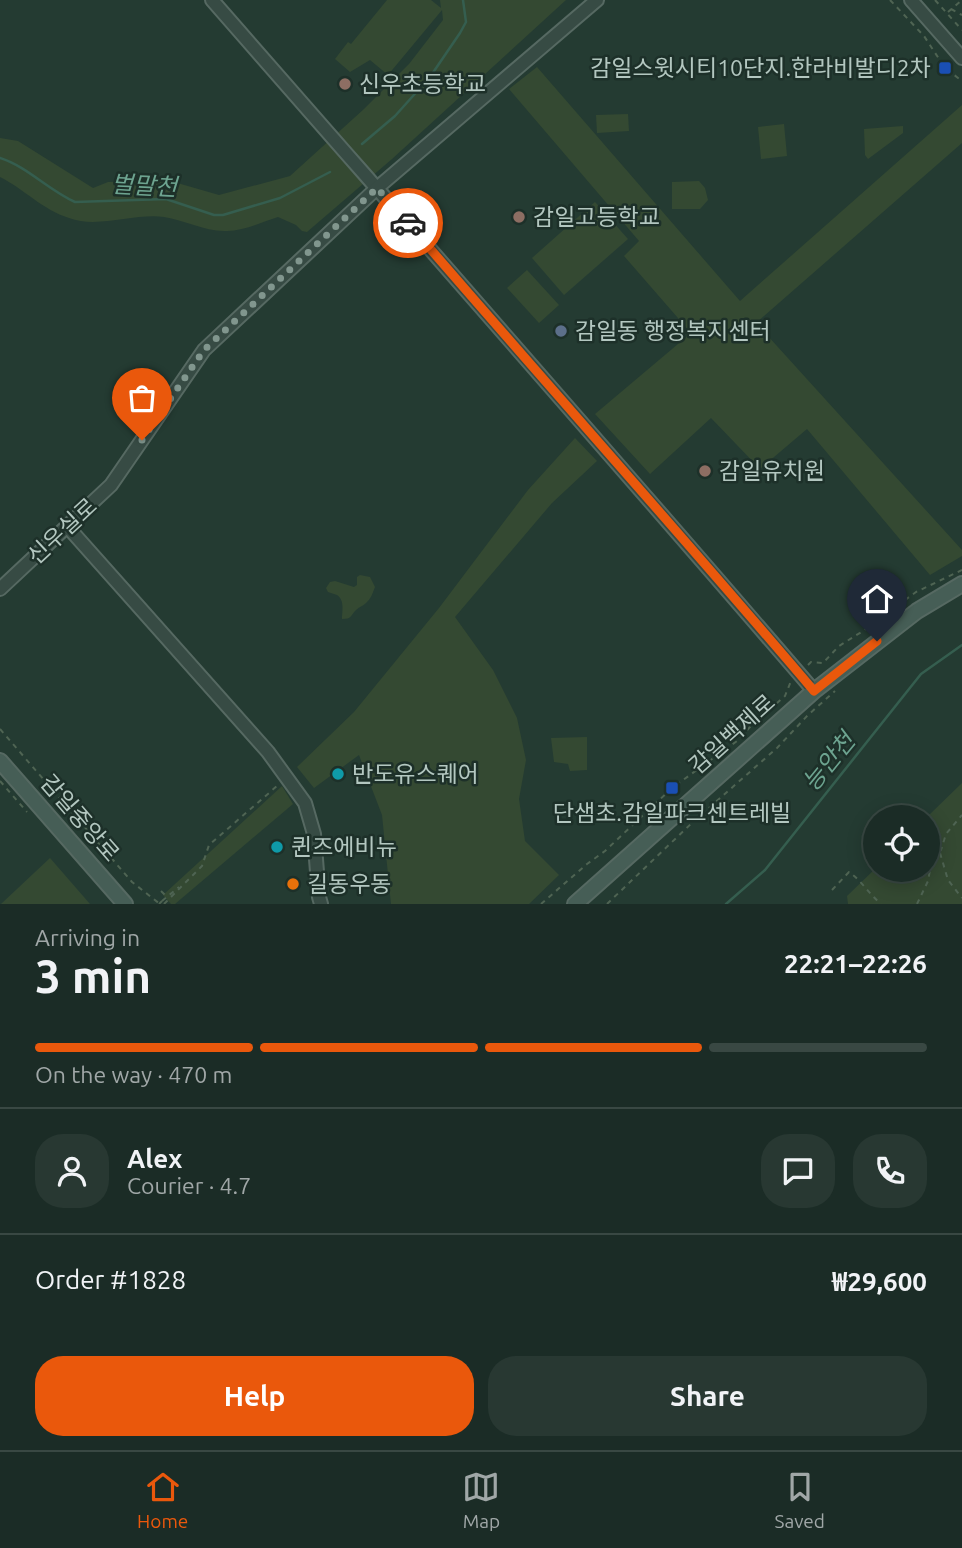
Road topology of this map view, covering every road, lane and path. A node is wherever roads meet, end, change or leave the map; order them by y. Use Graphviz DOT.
graph roads {
  1 [pos="212,0"];
  2 [pos="597,0"];
  3 [pos="890,0"];
  4 [pos="911,0"];
  5 [pos="935,0"];
  6 [pos="962,0"];
  7 [pos="951,9"];
  8 [pos="947,13"];
  9 [pos="962,15"];
  10 [pos="962,30"];
  11 [pos="962,58"];
  12 [pos="962,81"];
  13 [pos="377,188"];
  14 [pos="67,526"];
  15 [pos="962,570"];
  16 [pos="962,584"];
  17 [pos="0,589"];
  18 [pos="799,674"];
  19 [pos="841,685"];
  20 [pos="814,691"];
  21 [pos="0,729"];
  22 [pos="0,761"];
  23 [pos="280,783"];
  24 [pos="962,816"];
  25 [pos="940,851"];
  26 [pos="940,854"];
  27 [pos="188,880"];
  28 [pos="928,882"];
  29 [pos="832,890"];
  30 [pos="162,891"];
  31 [pos="167,898"];
  32 [pos="962,898"];
  33 [pos="161,903"];
  34 [pos="125,904"];
  35 [pos="321,904"];
  36 [pos="541,904"];
  37 [pos="575,904"];
  38 [pos="607,904"];
  39 [pos="881,904"];
  40 [pos="917,904"];
  1 -- 13 [label="street"];
  2 -- 13 [label="street, 신우실로"];
  3 -- 12 [label="path"];
  4 -- 11 [label="street"];
  5 -- 8 [label="path"];
  6 -- 7 [label="path"];
  7 -- 8 [label="path"];
  7 -- 9 [label="path"];
  8 -- 10 [label="path"];
  13 -- 14 [label="street, 신우실로"];
  13 -- 18 [label="street"];
  14 -- 17 [label="street, 신우실로"];
  14 -- 35 [label="street"];
  15 -- 18 [label="path"];
  16 -- 20 [label="main road, 감일백제로"];
  18 -- 20 [label="street"];
  18 -- 36 [label="path"];
  19 -- 38 [label="path"];
  20 -- 37 [label="main road, 감일백제로"];
  21 -- 33 [label="path"];
  22 -- 34 [label="main road, 감일중앙로"];
  23 -- 27 [label="path"];
  24 -- 25 [label="path"];
  26 -- 32 [label="path"];
  27 -- 31 [label="path"];
  27 -- 33 [label="path"];
  28 -- 40 [label="path"];
  29 -- 39 [label="path"];
  30 -- 31 [label="path"];
  31 -- 33 [label="path"];
}
